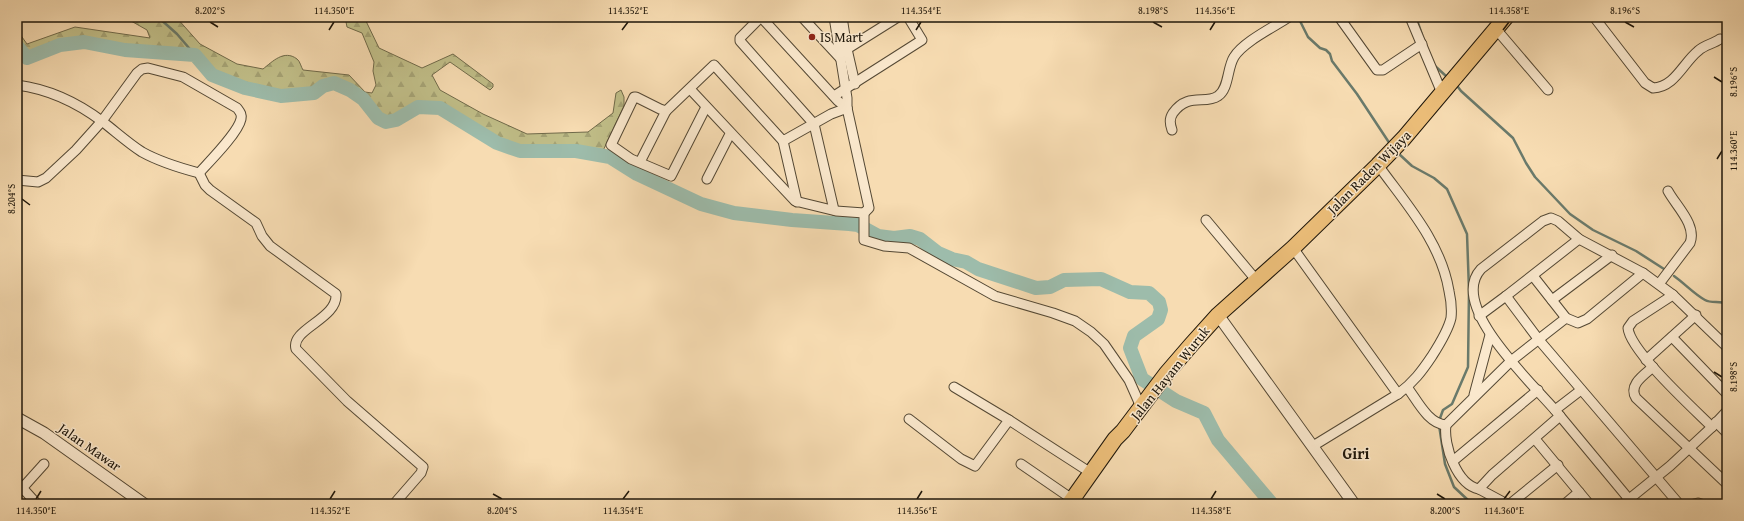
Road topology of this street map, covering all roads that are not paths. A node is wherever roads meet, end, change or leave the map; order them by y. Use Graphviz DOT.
graph roads {
  1 [pos="802,17"];
  2 [pos="837,17"];
  3 [pos="898,17"];
  4 [pos="908,17"];
  5 [pos="1339,17"];
  6 [pos="1410,17"];
  7 [pos="1506,17"];
  8 [pos="1594,17"];
  9 [pos="1286,19"];
  10 [pos="1496,29"];
  11 [pos="1720,39"];
  12 [pos="1422,44"];
  13 [pos="847,49"];
  14 [pos="841,59"];
  15 [pos="855,84"];
  16 [pos="17,86"];
  17 [pos="690,89"];
  18 [pos="846,89"];
  19 [pos="1548,90"];
  20 [pos="1442,93"];
  21 [pos="834,96"];
  22 [pos="706,107"];
  23 [pos="847,108"];
  24 [pos="666,111"];
  25 [pos="102,121"];
  26 [pos="814,124"];
  27 [pos="1172,130"];
  28 [pos="730,134"];
  29 [pos="783,141"];
  30 [pos="640,162"];
  31 [pos="1378,165"];
  32 [pos="199,173"];
  33 [pos="707,179"];
  34 [pos="17,180"];
  35 [pos="1668,191"];
  36 [pos="797,202"];
  37 [pos="834,210"];
  38 [pos="865,218"];
  39 [pos="1206,220"];
  40 [pos="1580,239"];
  41 [pos="1293,248"];
  42 [pos="1612,255"];
  43 [pos="1643,273"];
  44 [pos="1533,276"];
  45 [pos="1257,280"];
  46 [pos="1659,284"];
  47 [pos="1673,295"];
  48 [pos="1506,296"];
  49 [pos="1552,300"];
  50 [pos="1696,315"];
  51 [pos="1218,316"];
  52 [pos="1479,316"];
  53 [pos="1566,318"];
  54 [pos="1490,335"];
  55 [pos="1672,337"];
  56 [pos="1539,340"];
  57 [pos="1727,347"];
  58 [pos="1646,360"];
  59 [pos="1511,361"];
  60 [pos="1653,367"];
  61 [pos="954,387"];
  62 [pos="1407,387"];
  63 [pos="1538,390"];
  64 [pos="1581,390"];
  65 [pos="1398,394"];
  66 [pos="1727,394"];
  67 [pos="1474,396"];
  68 [pos="1144,403"];
  69 [pos="1727,411"];
  70 [pos="1558,413"];
  71 [pos="17,418"];
  72 [pos="909,419"];
  73 [pos="1009,420"];
  74 [pos="1440,423"];
  75 [pos="1714,425"];
  76 [pos="1123,431"];
  77 [pos="1727,433"];
  78 [pos="1535,439"];
  79 [pos="1313,446"];
  80 [pos="1690,448"];
  81 [pos="1453,461"];
  82 [pos="44,464"];
  83 [pos="1021,464"];
  84 [pos="1558,465"];
  85 [pos="1091,473"];
  86 [pos="1657,477"];
  87 [pos="1727,484"];
  88 [pos="19,488"];
  89 [pos="1479,489"];
  90 [pos="1579,492"];
  91 [pos="1074,502"];
  92 [pos="1628,502"];
  93 [pos="37,504"];
  94 [pos="144,504"];
  95 [pos="394,504"];
  96 [pos="1354,504"];
  97 [pos="1507,504"];
  98 [pos="1510,504"];
  99 [pos="1565,504"];
  100 [pos="1589,504"];
  101 [pos="1679,504"];
  102 [pos="1694,504"];
  103 [pos="1701,504"];
  1 -- 14 [label="street"];
  2 -- 13 [label="street"];
  2 -- 14 [label="street"];
  3 -- 13 [label="street"];
  4 -- 15 [label="street"];
  5 -- 12 [label="street"];
  6 -- 12 [label="street"];
  7 -- 10 [label="highway, Jalan Raden Wijaya"];
  8 -- 11 [label="street"];
  9 -- 27 [label="street"];
  10 -- 19 [label="street"];
  10 -- 20 [label="highway, Jalan Raden Wijaya"];
  12 -- 20 [label="street"];
  13 -- 15 [label="street"];
  14 -- 18 [label="street"];
  15 -- 18 [label="street"];
  16 -- 25 [label="street"];
  17 -- 22 [label="street"];
  17 -- 24 [label="street"];
  17 -- 29 [label="street"];
  18 -- 21 [label="street"];
  18 -- 23 [label="street"];
  20 -- 31 [label="highway, Jalan Raden Wijaya"];
  21 -- 23 [label="street"];
  21 -- 26 [label="street"];
  22 -- 28 [label="street"];
  22 -- 30 [label="street"];
  23 -- 26 [label="street"];
  23 -- 38 [label="street"];
  24 -- 30 [label="street"];
  24 -- 30 [label="street"];
  25 -- 32 [label="street"];
  25 -- 32 [label="street"];
  25 -- 34 [label="street"];
  26 -- 29 [label="street"];
  26 -- 37 [label="street"];
  28 -- 33 [label="street"];
  28 -- 36 [label="street"];
  29 -- 36 [label="street"];
  31 -- 41 [label="highway, Jalan Raden Wijaya"];
  31 -- 62 [label="street"];
  32 -- 95 [label="street"];
  35 -- 46 [label="street"];
  36 -- 37 [label="street"];
  37 -- 38 [label="street"];
  38 -- 68 [label="street"];
  39 -- 45 [label="street"];
  40 -- 42 [label="street"];
  40 -- 44 [label="street"];
  40 -- 52 [label="street"];
  41 -- 45 [label="highway, Jalan Raden Wijaya"];
  41 -- 65 [label="street"];
  42 -- 43 [label="street"];
  42 -- 49 [label="street"];
  43 -- 46 [label="street"];
  43 -- 53 [label="street"];
  44 -- 48 [label="street"];
  44 -- 49 [label="street"];
  45 -- 51 [label="highway, Jalan Raden Wijaya"];
  46 -- 47 [label="street"];
  47 -- 50 [label="street"];
  47 -- 58 [label="street"];
  48 -- 52 [label="street"];
  48 -- 56 [label="street"];
  49 -- 53 [label="street"];
  50 -- 55 [label="street"];
  50 -- 57 [label="street"];
  51 -- 68 [label="highway, Jalan Hayam Wuruk"];
  51 -- 79 [label="street"];
  52 -- 54 [label="street"];
  53 -- 56 [label="street"];
  54 -- 59 [label="street"];
  54 -- 67 [label="street"];
  55 -- 58 [label="street"];
  55 -- 66 [label="street"];
  56 -- 59 [label="street"];
  56 -- 64 [label="street"];
  58 -- 60 [label="street"];
  59 -- 63 [label="street"];
  59 -- 67 [label="street"];
  60 -- 75 [label="street"];
  60 -- 80 [label="street"];
  61 -- 73 [label="street"];
  62 -- 65 [label="street"];
  62 -- 74 [label="street"];
  63 -- 70 [label="street"];
  63 -- 81 [label="street"];
  64 -- 70 [label="street"];
  64 -- 86 [label="street"];
  65 -- 79 [label="street"];
  67 -- 74 [label="street"];
  68 -- 76 [label="highway, Jalan Hayam Wuruk"];
  69 -- 75 [label="street"];
  70 -- 78 [label="street"];
  70 -- 92 [label="street"];
  71 -- 94 [label="street, Jalan Mawar"];
  72 -- 73 [label="street"];
  73 -- 85 [label="street"];
  74 -- 81 [label="street"];
  75 -- 77 [label="street"];
  75 -- 80 [label="street"];
  76 -- 85 [label="highway, Jalan Hayam Wuruk"];
  76 -- 91 [label="highway, Jalan Hayam Wuruk"];
  78 -- 84 [label="street"];
  78 -- 89 [label="street"];
  79 -- 96 [label="street"];
  80 -- 86 [label="street"];
  80 -- 87 [label="street"];
  81 -- 89 [label="street"];
  82 -- 88 [label="street"];
  83 -- 91 [label="street"];
  84 -- 90 [label="street"];
  84 -- 98 [label="street"];
  85 -- 91 [label="highway, Jalan Hayam Wuruk"];
  86 -- 92 [label="street"];
  86 -- 101 [label="street"];
  88 -- 93 [label="street"];
  89 -- 97 [label="street"];
  90 -- 99 [label="street"];
  90 -- 100 [label="street"];
  102 -- 103 [label="street"];
}
